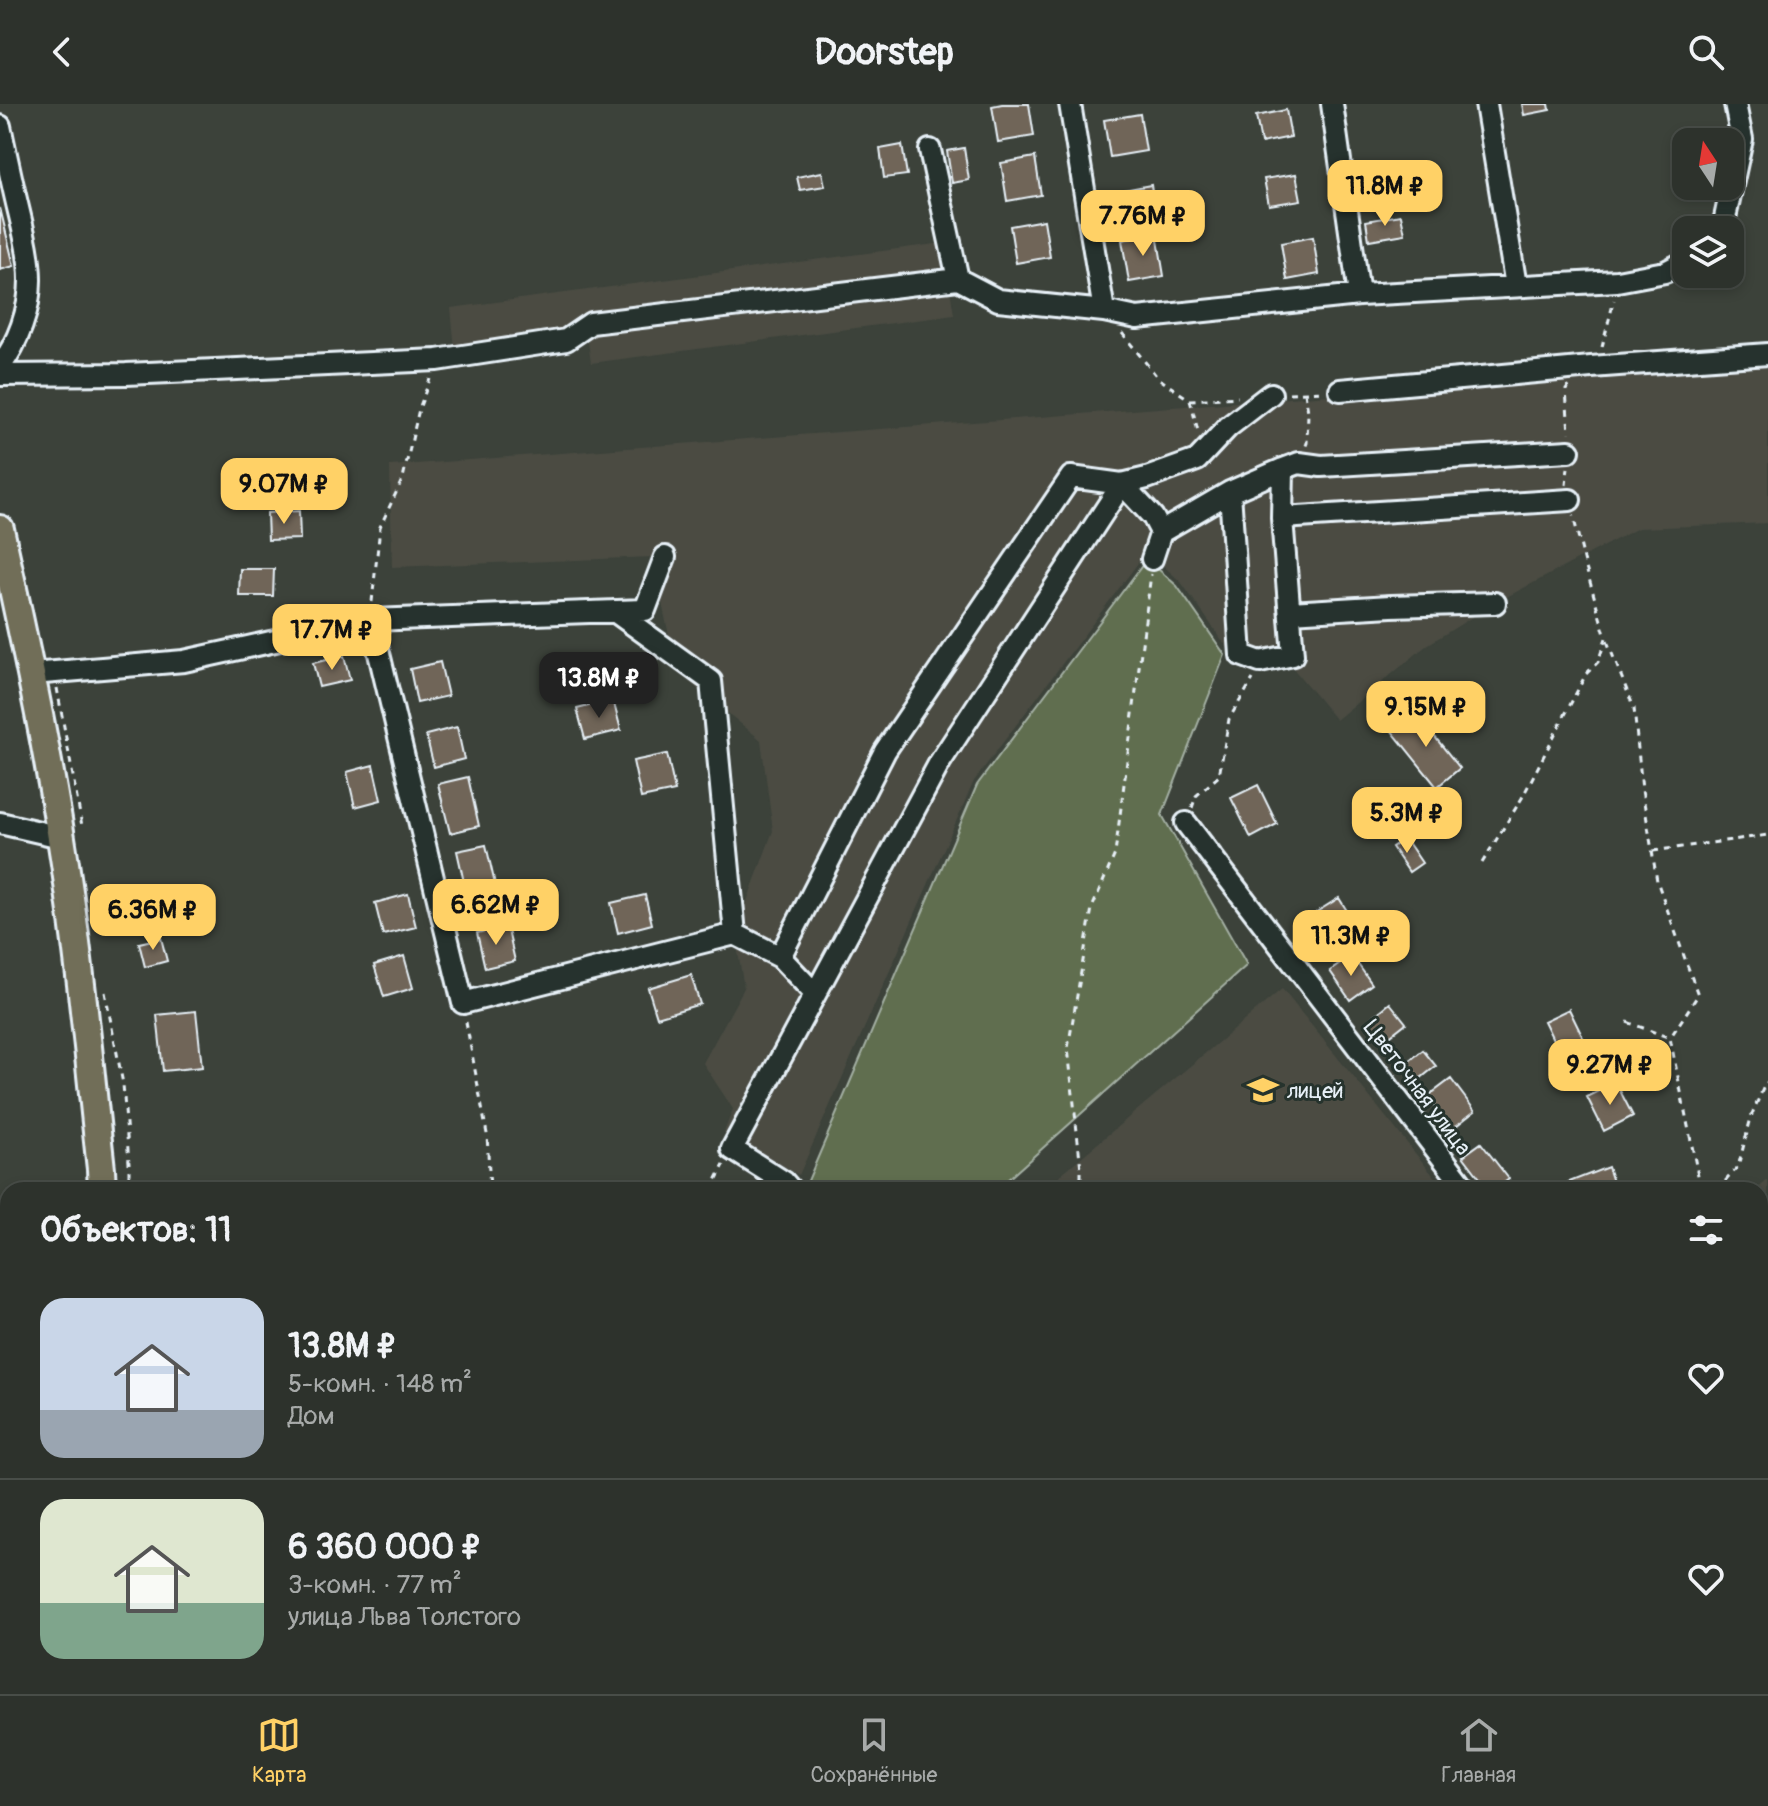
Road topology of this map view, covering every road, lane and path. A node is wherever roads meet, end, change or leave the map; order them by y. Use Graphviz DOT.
graph roads {
  1 [pos="1070,104"];
  2 [pos="1332,104"];
  3 [pos="1486,104"];
  4 [pos="1735,104"];
  5 [pos="0,126"];
  6 [pos="930,150"];
  7 [pos="1724,216"];
  8 [pos="1672,268"];
  9 [pos="958,279"];
  10 [pos="1617,281"];
  11 [pos="1516,286"];
  12 [pos="1359,295"];
  13 [pos="1104,311"];
  14 [pos="1768,354"];
  15 [pos="437,360"];
  16 [pos="0,367"];
  17 [pos="1591,367"];
  18 [pos="0,375"];
  19 [pos="1340,390"];
  20 [pos="1305,392"];
  21 [pos="1271,394"];
  22 [pos="1190,400"];
  23 [pos="1569,451"];
  24 [pos="1197,460"];
  25 [pos="1291,466"];
  26 [pos="1122,484"];
  27 [pos="1230,492"];
  28 [pos="1570,500"];
  29 [pos="1282,518"];
  30 [pos="0,529"];
  31 [pos="1161,532"];
  32 [pos="665,557"];
  33 [pos="1152,559"];
  34 [pos="1495,603"];
  35 [pos="614,611"];
  36 [pos="1290,612"];
  37 [pos="371,620"];
  38 [pos="1606,638"];
  39 [pos="1257,671"];
  40 [pos="32,674"];
  41 [pos="0,823"];
  42 [pos="1186,823"];
  43 [pos="1768,835"];
  44 [pos="61,837"];
  45 [pos="1652,851"];
  46 [pos="1482,863"];
  47 [pos="735,934"];
  48 [pos="780,957"];
  49 [pos="815,994"];
  50 [pos="463,1003"];
  51 [pos="1627,1022"];
  52 [pos="1670,1038"];
  53 [pos="1768,1082"];
  54 [pos="732,1149"];
  55 [pos="102,1182"];
  56 [pos="490,1182"];
  57 [pos="715,1182"];
  58 [pos="781,1182"];
  59 [pos="1081,1182"];
  60 [pos="1461,1182"];
  61 [pos="1699,1182"];
  62 [pos="1724,1182"];
  1 -- 13 [label="street"];
  2 -- 12 [label="street"];
  3 -- 11 [label="street"];
  4 -- 7 [label="street"];
  5 -- 16 [label="street"];
  6 -- 9 [label="street"];
  8 -- 10 [label="street"];
  9 -- 13 [label="street"];
  9 -- 15 [label="street"];
  10 -- 11 [label="street"];
  10 -- 17 [label="path"];
  11 -- 12 [label="street"];
  12 -- 13 [label="street"];
  13 -- 22 [label="path"];
  14 -- 17 [label="street"];
  15 -- 18 [label="street"];
  15 -- 37 [label="path"];
  17 -- 19 [label="street"];
  17 -- 23 [label="path"];
  19 -- 20 [label="path"];
  20 -- 21 [label="path"];
  20 -- 25 [label="path"];
  21 -- 22 [label="path"];
  21 -- 24 [label="street"];
  22 -- 24 [label="path"];
  23 -- 25 [label="street"];
  23 -- 28 [label="path"];
  24 -- 26 [label="street"];
  25 -- 27 [label="street"];
  25 -- 29 [label="street"];
  26 -- 31 [label="street"];
  26 -- 48 [label="street"];
  26 -- 49 [label="street"];
  27 -- 31 [label="street"];
  27 -- 36 [label="street"];
  28 -- 29 [label="street"];
  28 -- 38 [label="path"];
  29 -- 36 [label="street"];
  30 -- 40 [label="main road"];
  31 -- 33 [label="street"];
  32 -- 35 [label="street"];
  33 -- 59 [label="path"];
  34 -- 36 [label="street"];
  35 -- 37 [label="street"];
  35 -- 47 [label="street"];
  37 -- 40 [label="street"];
  37 -- 50 [label="street"];
  38 -- 45 [label="path"];
  38 -- 46 [label="path"];
  39 -- 42 [label="path"];
  40 -- 44 [label="main road"];
  41 -- 44 [label="street"];
  42 -- 60 [label="street, Цветочная улица"];
  43 -- 45 [label="path"];
  44 -- 55 [label="main road"];
  45 -- 52 [label="path"];
  47 -- 48 [label="street"];
  47 -- 50 [label="street"];
  48 -- 49 [label="street"];
  49 -- 54 [label="street"];
  50 -- 56 [label="path"];
  51 -- 52 [label="path"];
  52 -- 61 [label="path"];
  53 -- 62 [label="path"];
  54 -- 57 [label="path"];
  54 -- 58 [label="street"];
}
